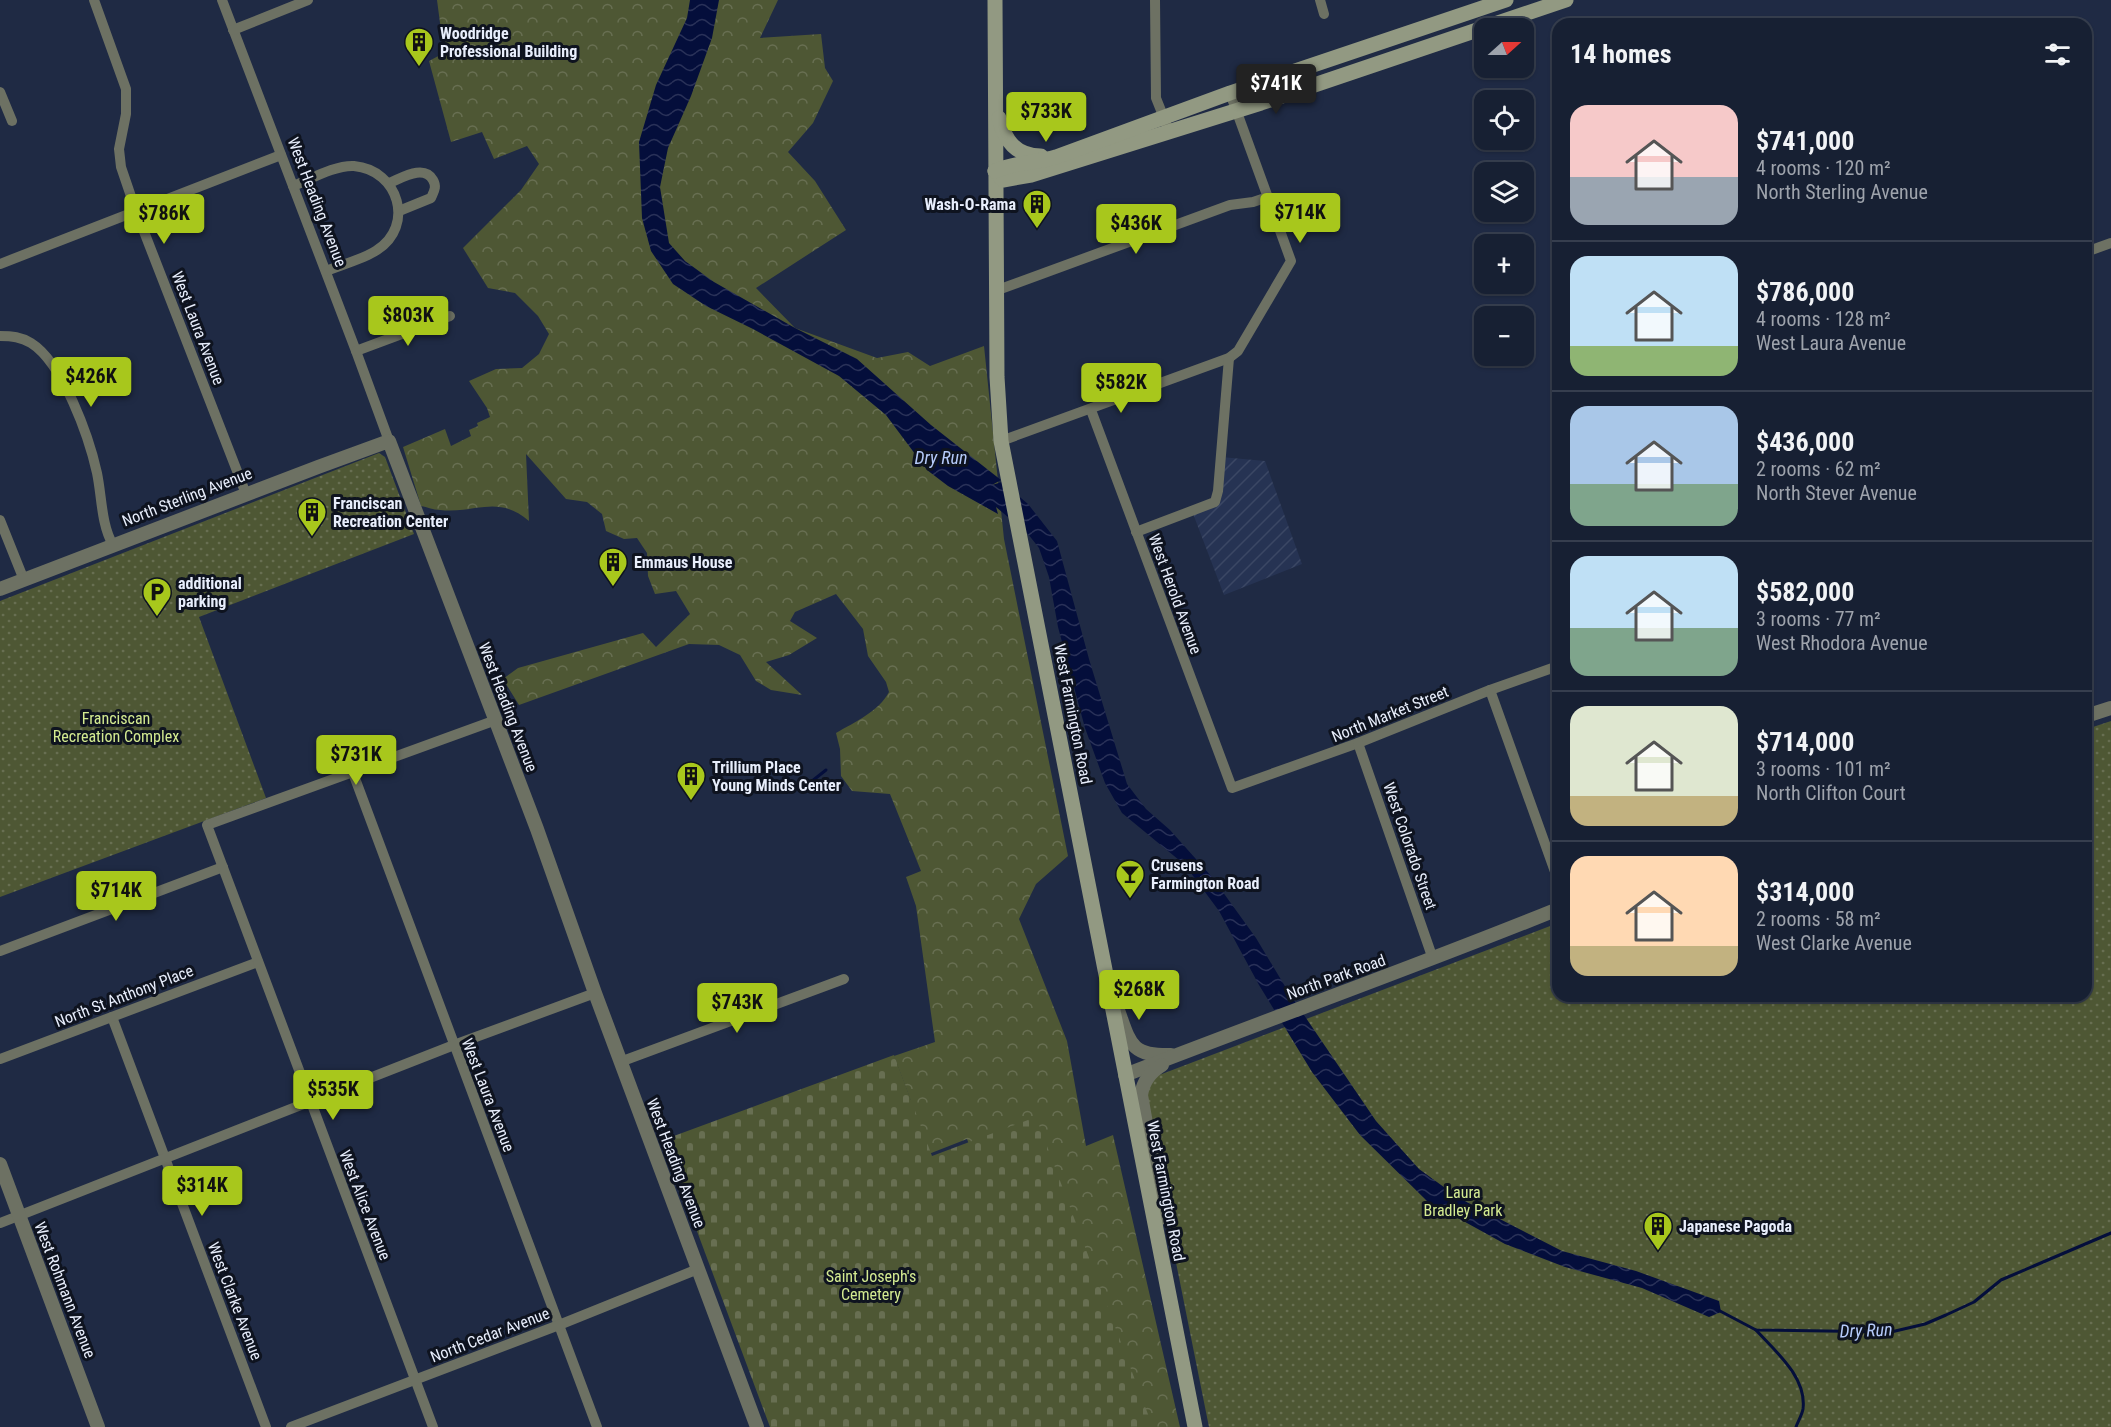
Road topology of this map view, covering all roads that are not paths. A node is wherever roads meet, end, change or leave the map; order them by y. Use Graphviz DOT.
graph roads {
  1 [pos="94,0"];
  2 [pos="222,0"];
  3 [pos="308,0"];
  4 [pos="995,0"];
  5 [pos="1155,0"];
  6 [pos="1320,0"];
  7 [pos="1506,0"];
  8 [pos="1566,0"];
  9 [pos="1324,14"];
  10 [pos="233,30"];
  11 [pos="994,88"];
  12 [pos="0,92"];
  13 [pos="1230,93"];
  14 [pos="1236,111"];
  15 [pos="12,122"];
  16 [pos="1166,124"];
  17 [pos="1108,139"];
  18 [pos="281,155"];
  19 [pos="995,171"];
  20 [pos="390,183"];
  21 [pos="293,186"];
  22 [pos="1268,197"];
  23 [pos="136,211"];
  24 [pos="399,211"];
  25 [pos="2111,243"];
  26 [pos="2092,250"];
  27 [pos="0,264"];
  28 [pos="326,271"];
  29 [pos="995,291"];
  30 [pos="450,316"];
  31 [pos="0,336"];
  32 [pos="356,351"];
  33 [pos="1229,358"];
  34 [pos="1091,410"];
  35 [pos="389,441"];
  36 [pos="1002,441"];
  37 [pos="246,494"];
  38 [pos="0,520"];
  39 [pos="1136,532"];
  40 [pos="113,545"];
  41 [pos="24,580"];
  42 [pos="0,590"];
  43 [pos="1552,668"];
  44 [pos="1490,690"];
  45 [pos="2111,708"];
  46 [pos="2092,710"];
  47 [pos="496,720"];
  48 [pos="1358,744"];
  49 [pos="352,773"];
  50 [pos="1232,788"];
  51 [pos="1552,863"];
  52 [pos="223,867"];
  53 [pos="1552,911"];
  54 [pos="0,951"];
  55 [pos="1433,959"];
  56 [pos="258,962"];
  57 [pos="844,980"];
  58 [pos="1107,983"];
  59 [pos="595,993"];
  60 [pos="112,1017"];
  61 [pos="454,1045"];
  62 [pos="1176,1055"];
  63 [pos="0,1059"];
  64 [pos="621,1062"];
  65 [pos="1125,1075"];
  66 [pos="310,1101"];
  67 [pos="165,1159"];
  68 [pos="0,1164"];
  69 [pos="20,1216"];
  70 [pos="0,1223"];
  71 [pos="1161,1255"];
  72 [pos="698,1269"];
  73 [pos="559,1325"];
  74 [pos="416,1380"];
  75 [pos="98,1427"];
  76 [pos="266,1427"];
  77 [pos="291,1427"];
  78 [pos="433,1427"];
  79 [pos="597,1427"];
  80 [pos="757,1427"];
  81 [pos="1195,1427"];
  1 -- 23 [label="street, West Laura Avenue"];
  2 -- 10 [label="street, West Heading Avenue"];
  3 -- 10 [label="street"];
  4 -- 11 [label="main road, West Farmington Road"];
  5 -- 16 [label="street"];
  6 -- 9 [label="street"];
  7 -- 13 [label="main road"];
  8 -- 14 [label="main road"];
  10 -- 18 [label="street, West Heading Avenue"];
  11 -- 17 [label="main road"];
  11 -- 19 [label="main road, West Farmington Road"];
  12 -- 15 [label="street"];
  13 -- 14 [label="street"];
  13 -- 16 [label="main road"];
  14 -- 16 [label="main road"];
  14 -- 22 [label="street"];
  16 -- 17 [label="main road"];
  16 -- 19 [label="main road"];
  17 -- 19 [label="main road"];
  18 -- 21 [label="street, West Heading Avenue"];
  18 -- 23 [label="street"];
  19 -- 29 [label="main road, West Farmington Road"];
  20 -- 21 [label="street"];
  20 -- 24 [label="street"];
  20 -- 24 [label="street"];
  21 -- 28 [label="street, West Heading Avenue"];
  22 -- 29 [label="street"];
  22 -- 33 [label="street"];
  23 -- 27 [label="street"];
  23 -- 37 [label="street, West Laura Avenue"];
  24 -- 28 [label="street"];
  25 -- 26 [label="street"];
  28 -- 32 [label="street, West Heading Avenue"];
  29 -- 36 [label="main road, West Farmington Road"];
  30 -- 32 [label="street"];
  31 -- 40 [label="street"];
  32 -- 35 [label="street, West Heading Avenue"];
  33 -- 34 [label="street"];
  33 -- 39 [label="street"];
  34 -- 36 [label="street"];
  34 -- 39 [label="street, West Herold Avenue"];
  35 -- 37 [label="street, North Sterling Avenue"];
  35 -- 47 [label="street, West Heading Avenue"];
  36 -- 58 [label="main road, West Farmington Road"];
  37 -- 40 [label="street, North Sterling Avenue"];
  38 -- 41 [label="street"];
  39 -- 50 [label="street, West Herold Avenue"];
  40 -- 41 [label="street, North Sterling Avenue"];
  41 -- 42 [label="street, North Sterling Avenue"];
  43 -- 44 [label="street, North Market Street"];
  44 -- 48 [label="street, North Market Street"];
  44 -- 51 [label="street"];
  45 -- 46 [label="street"];
  47 -- 49 [label="street"];
  47 -- 59 [label="street, West Heading Avenue"];
  48 -- 50 [label="street, North Market Street"];
  48 -- 55 [label="street, West Colorado Street"];
  49 -- 52 [label="street, West Alice Avenue"];
  49 -- 61 [label="street, West Laura Avenue"];
  52 -- 54 [label="street"];
  52 -- 56 [label="street, West Alice Avenue"];
  53 -- 55 [label="street, North Park Road"];
  55 -- 62 [label="street, North Park Road"];
  56 -- 60 [label="street, North St Anthony Place"];
  56 -- 66 [label="street, West Alice Avenue"];
  57 -- 64 [label="street"];
  58 -- 62 [label="street"];
  58 -- 65 [label="main road, West Farmington Road"];
  59 -- 61 [label="street"];
  59 -- 64 [label="street, West Heading Avenue"];
  60 -- 63 [label="street, North St Anthony Place"];
  60 -- 67 [label="street, West Clarke Avenue"];
  61 -- 66 [label="street"];
  61 -- 73 [label="street, West Laura Avenue"];
  62 -- 65 [label="street, North Park Road"];
  62 -- 71 [label="street"];
  64 -- 72 [label="street, West Heading Avenue"];
  65 -- 71 [label="main road, West Farmington Road"];
  66 -- 67 [label="street"];
  66 -- 74 [label="street, West Alice Avenue"];
  67 -- 69 [label="street"];
  67 -- 76 [label="street, West Clarke Avenue"];
  68 -- 69 [label="street, West Rohmann Avenue"];
  69 -- 70 [label="street"];
  69 -- 75 [label="street, West Rohmann Avenue"];
  71 -- 81 [label="main road, West Farmington Road"];
  72 -- 73 [label="street, North Cedar Avenue"];
  72 -- 80 [label="street, West Heading Avenue"];
  73 -- 74 [label="street, North Cedar Avenue"];
  73 -- 79 [label="street, West Laura Avenue"];
  74 -- 77 [label="street, North Cedar Avenue"];
  74 -- 78 [label="street, West Alice Avenue"];
}
